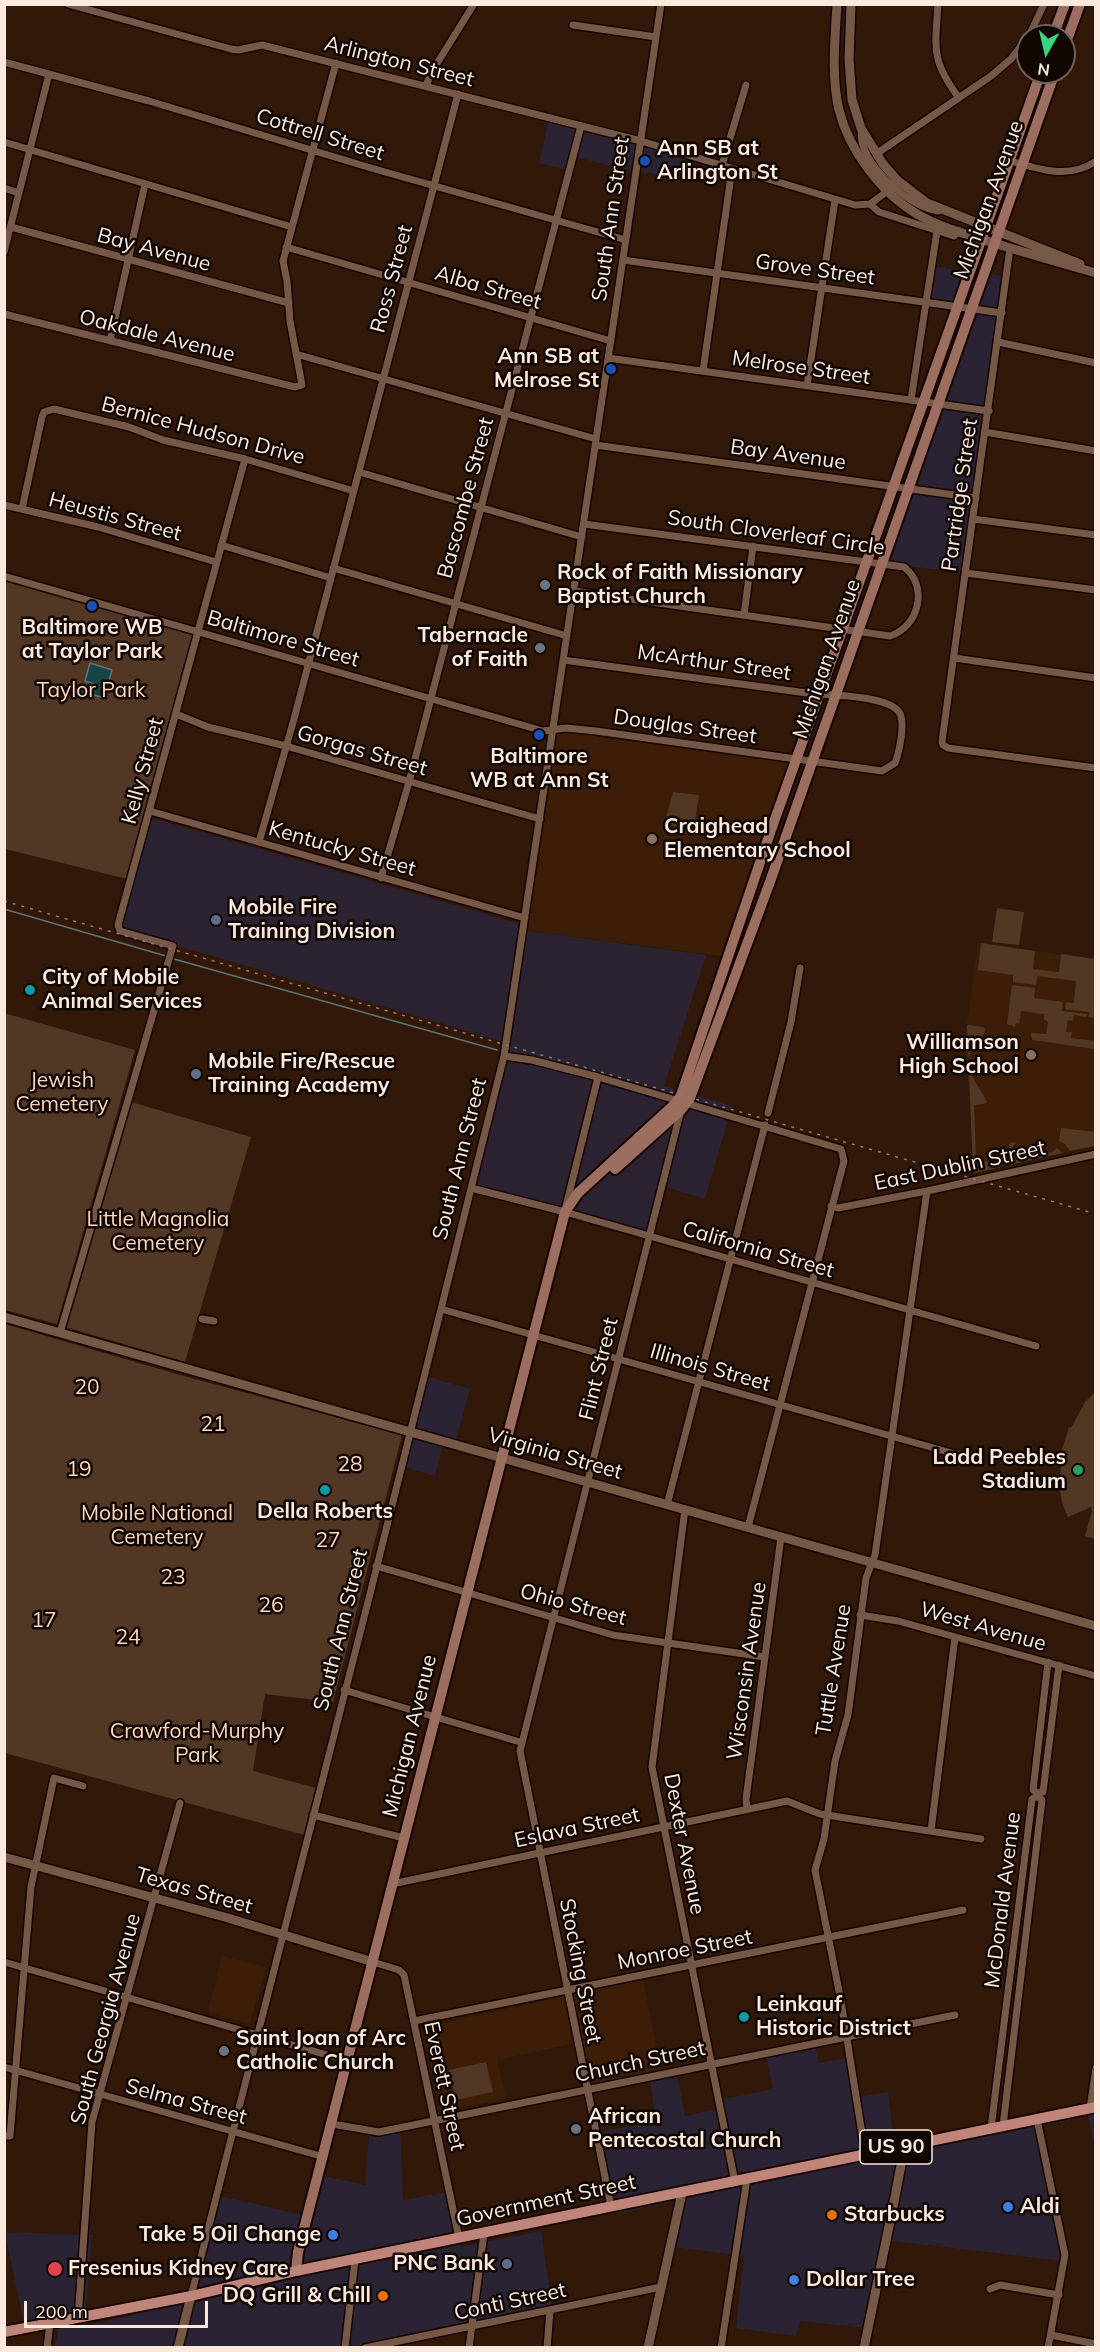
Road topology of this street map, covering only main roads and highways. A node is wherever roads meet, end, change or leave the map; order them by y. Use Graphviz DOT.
graph roads {
  1 [pos="1065,4"];
  2 [pos="1080,4"];
  3 [pos="1058,24"];
  4 [pos="1073,24"];
  5 [pos="1036,84"];
  6 [pos="1051,84"];
  7 [pos="945,340"];
  8 [pos="958,346"];
  9 [pos="682,1104"];
  10 [pos="565,1212"];
  11 [pos="1093,2107"];
  12 [pos="296,2271"];
  13 [pos="4,2332"];
  1 -- 3 [label="main road"];
  2 -- 4 [label="main road"];
  5 -- 7 [label="main road, Michigan Avenue"];
  6 -- 8 [label="main road, Michigan Avenue"];
  7 -- 8 [label="main road"];
  7 -- 9 [label="main road, Michigan Avenue"];
  8 -- 9 [label="main road, Michigan Avenue"];
  9 -- 10 [label="main road, Michigan Avenue"];
  9 -- 10 [label="main road, Michigan Avenue"];
  10 -- 12 [label="main road, Michigan Avenue"];
  11 -- 12 [label="main road, Government Street / US 90"];
  12 -- 13 [label="main road, Government Street / US 90"];
}
